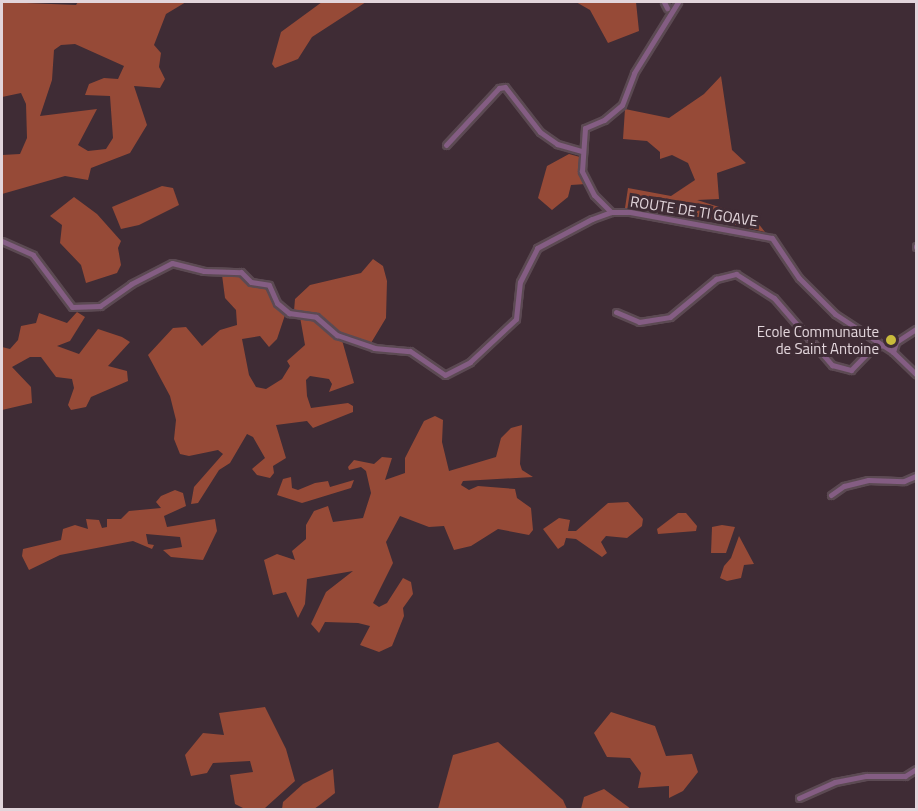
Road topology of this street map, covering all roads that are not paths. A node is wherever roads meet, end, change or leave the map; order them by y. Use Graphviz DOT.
graph roads {
  1 [pos="664,2"];
  2 [pos="678,2"];
  3 [pos="667,8"];
  4 [pos="446,145"];
  5 [pos="582,150"];
  6 [pos="611,212"];
  7 [pos="2,241"];
  8 [pos="616,312"];
  9 [pos="916,329"];
  10 [pos="883,345"];
  11 [pos="893,352"];
  12 [pos="916,374"];
  13 [pos="916,476"];
  14 [pos="831,495"];
  15 [pos="916,769"];
  16 [pos="799,798"];
  1 -- 3 [label="street"];
  2 -- 5 [label="street"];
  4 -- 5 [label="street"];
  5 -- 6 [label="street"];
  6 -- 7 [label="street, ROUTE DE TI GOAVE"];
  6 -- 10 [label="street, ROUTE DE TI GOAVE"];
  8 -- 10 [label="street"];
  9 -- 11 [label="street"];
  10 -- 11 [label="street, ROUTE DE TI GOAVE"];
  11 -- 12 [label="street, ROUTE DE TI GOAVE"];
  13 -- 14 [label="street"];
  15 -- 16 [label="street"];
}
